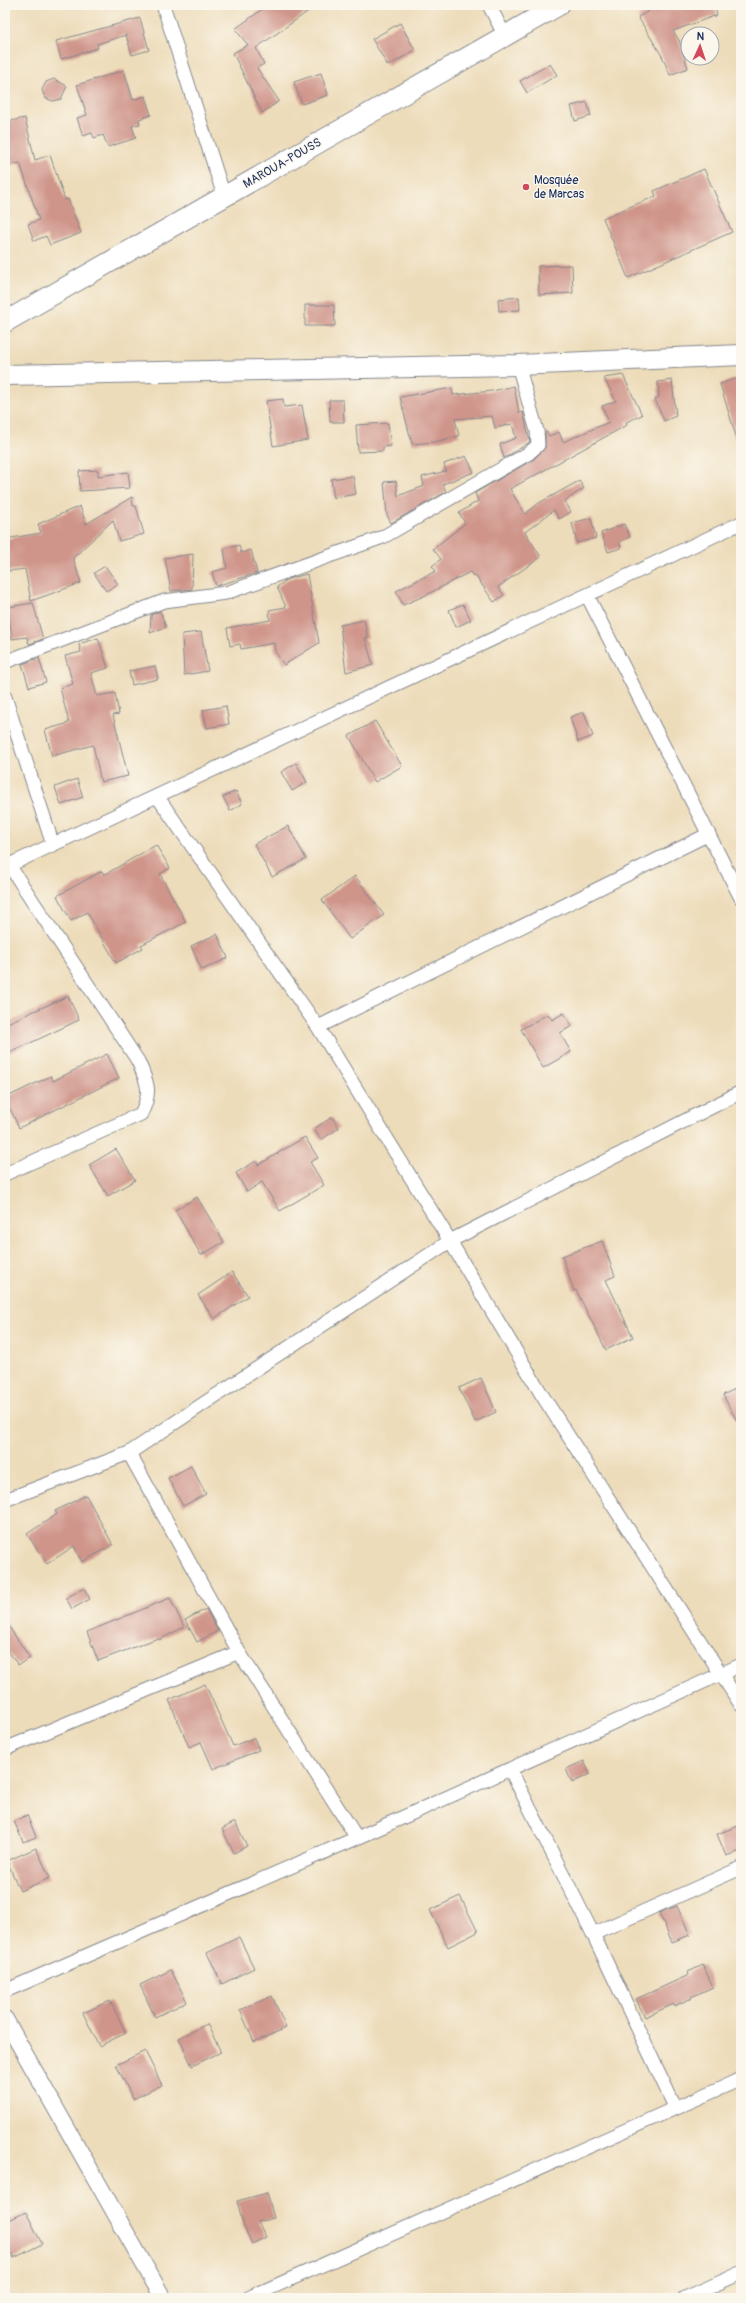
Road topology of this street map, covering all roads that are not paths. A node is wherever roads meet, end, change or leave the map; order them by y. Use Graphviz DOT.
graph roads {
  1 [pos="163,5"];
  2 [pos="489,5"];
  3 [pos="559,5"];
  4 [pos="505,36"];
  5 [pos="224,196"];
  6 [pos="5,322"];
  7 [pos="741,355"];
  8 [pos="518,365"];
  9 [pos="5,375"];
  10 [pos="741,523"];
  11 [pos="587,595"];
  12 [pos="5,662"];
  13 [pos="5,697"];
  14 [pos="157,796"];
  15 [pos="709,834"];
  16 [pos="53,845"];
  17 [pos="7,866"];
  18 [pos="741,898"];
  19 [pos="318,1027"];
  20 [pos="741,1092"];
  21 [pos="5,1174"];
  22 [pos="450,1240"];
  23 [pos="129,1453"];
  24 [pos="5,1500"];
  25 [pos="239,1652"];
  26 [pos="741,1665"];
  27 [pos="722,1674"];
  28 [pos="741,1705"];
  29 [pos="5,1749"];
  30 [pos="510,1769"];
  31 [pos="357,1838"];
  32 [pos="741,1868"];
  33 [pos="593,1934"];
  34 [pos="5,1991"];
  35 [pos="5,2019"];
  36 [pos="741,2079"];
  37 [pos="675,2107"];
  38 [pos="741,2273"];
  39 [pos="163,2298"];
  40 [pos="248,2298"];
  41 [pos="685,2298"];
  1 -- 5 [label="street"];
  2 -- 4 [label="street"];
  3 -- 4 [label="main road, MAROUA-POUSS"];
  4 -- 5 [label="main road, MAROUA-POUSS"];
  5 -- 6 [label="main road, MAROUA-POUSS"];
  7 -- 8 [label="main road"];
  8 -- 9 [label="main road"];
  8 -- 12 [label="street"];
  10 -- 11 [label="street"];
  11 -- 14 [label="street"];
  11 -- 15 [label="street"];
  13 -- 16 [label="street"];
  14 -- 16 [label="street"];
  14 -- 19 [label="street"];
  15 -- 18 [label="street"];
  15 -- 19 [label="street"];
  16 -- 17 [label="street"];
  17 -- 21 [label="street"];
  19 -- 22 [label="street"];
  20 -- 22 [label="street"];
  22 -- 23 [label="street"];
  22 -- 27 [label="street"];
  23 -- 24 [label="street"];
  23 -- 25 [label="street"];
  25 -- 29 [label="street"];
  25 -- 31 [label="street"];
  26 -- 27 [label="street"];
  27 -- 28 [label="street"];
  27 -- 30 [label="street"];
  30 -- 31 [label="street"];
  30 -- 33 [label="street"];
  31 -- 34 [label="street"];
  32 -- 33 [label="street"];
  33 -- 37 [label="street"];
  35 -- 39 [label="street"];
  36 -- 37 [label="street"];
  37 -- 40 [label="street"];
  38 -- 41 [label="street"];
}
